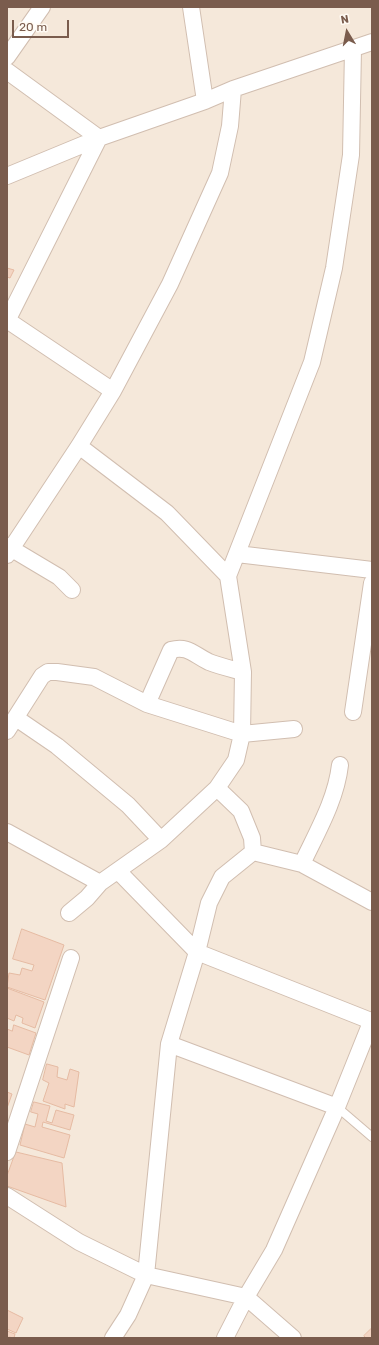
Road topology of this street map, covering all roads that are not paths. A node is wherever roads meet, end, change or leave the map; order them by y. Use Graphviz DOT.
graph roads {
  1 [pos="42,7"];
  2 [pos="191,7"];
  3 [pos="372,42"];
  4 [pos="353,49"];
  5 [pos="7,57"];
  6 [pos="7,70"];
  7 [pos="233,89"];
  8 [pos="205,101"];
  9 [pos="99,138"];
  10 [pos="7,176"];
  11 [pos="7,321"];
  12 [pos="113,391"];
  13 [pos="79,446"];
  14 [pos="8,550"];
  15 [pos="237,554"];
  16 [pos="372,570"];
  17 [pos="228,576"];
  18 [pos="372,583"];
  19 [pos="72,590"];
  20 [pos="242,672"];
  21 [pos="147,704"];
  22 [pos="353,712"];
  23 [pos="16,718"];
  24 [pos="294,729"];
  25 [pos="7,731"];
  26 [pos="242,734"];
  27 [pos="340,765"];
  28 [pos="217,788"];
  29 [pos="7,832"];
  30 [pos="161,840"];
  31 [pos="253,852"];
  32 [pos="302,864"];
  33 [pos="118,871"];
  34 [pos="100,883"];
  35 [pos="372,902"];
  36 [pos="69,914"];
  37 [pos="197,952"];
  38 [pos="71,958"];
  39 [pos="372,1020"];
  40 [pos="169,1044"];
  41 [pos="337,1107"];
  42 [pos="372,1137"];
  43 [pos="7,1152"];
  44 [pos="7,1196"];
  45 [pos="146,1274"];
  46 [pos="246,1297"];
  47 [pos="113,1338"];
  48 [pos="225,1338"];
  49 [pos="293,1338"];
  1 -- 5 [label="street"];
  2 -- 8 [label="street"];
  3 -- 4 [label="street"];
  4 -- 7 [label="street"];
  4 -- 15 [label="street"];
  6 -- 9 [label="street"];
  7 -- 8 [label="street"];
  7 -- 12 [label="street"];
  8 -- 9 [label="street"];
  9 -- 10 [label="street"];
  9 -- 11 [label="street"];
  11 -- 12 [label="street"];
  12 -- 13 [label="street"];
  13 -- 14 [label="street"];
  13 -- 17 [label="street"];
  14 -- 19 [label="street"];
  15 -- 16 [label="street"];
  15 -- 17 [label="street"];
  17 -- 20 [label="street"];
  18 -- 22 [label="street"];
  20 -- 21 [label="street"];
  20 -- 26 [label="street"];
  21 -- 23 [label="street"];
  21 -- 26 [label="street"];
  23 -- 25 [label="street"];
  23 -- 30 [label="street"];
  24 -- 26 [label="street"];
  26 -- 28 [label="street"];
  27 -- 32 [label="street"];
  28 -- 30 [label="street"];
  28 -- 31 [label="street"];
  29 -- 34 [label="street"];
  30 -- 33 [label="street"];
  31 -- 32 [label="street"];
  31 -- 37 [label="street"];
  32 -- 35 [label="street"];
  33 -- 34 [label="street"];
  33 -- 37 [label="street"];
  34 -- 36 [label="street"];
  37 -- 39 [label="street"];
  37 -- 40 [label="street"];
  38 -- 43 [label="street"];
  39 -- 41 [label="street"];
  40 -- 41 [label="street"];
  40 -- 45 [label="street"];
  41 -- 42 [label="lane"];
  41 -- 46 [label="street"];
  44 -- 45 [label="street"];
  45 -- 46 [label="street"];
  45 -- 47 [label="street"];
  46 -- 48 [label="street"];
  46 -- 49 [label="street"];
}
